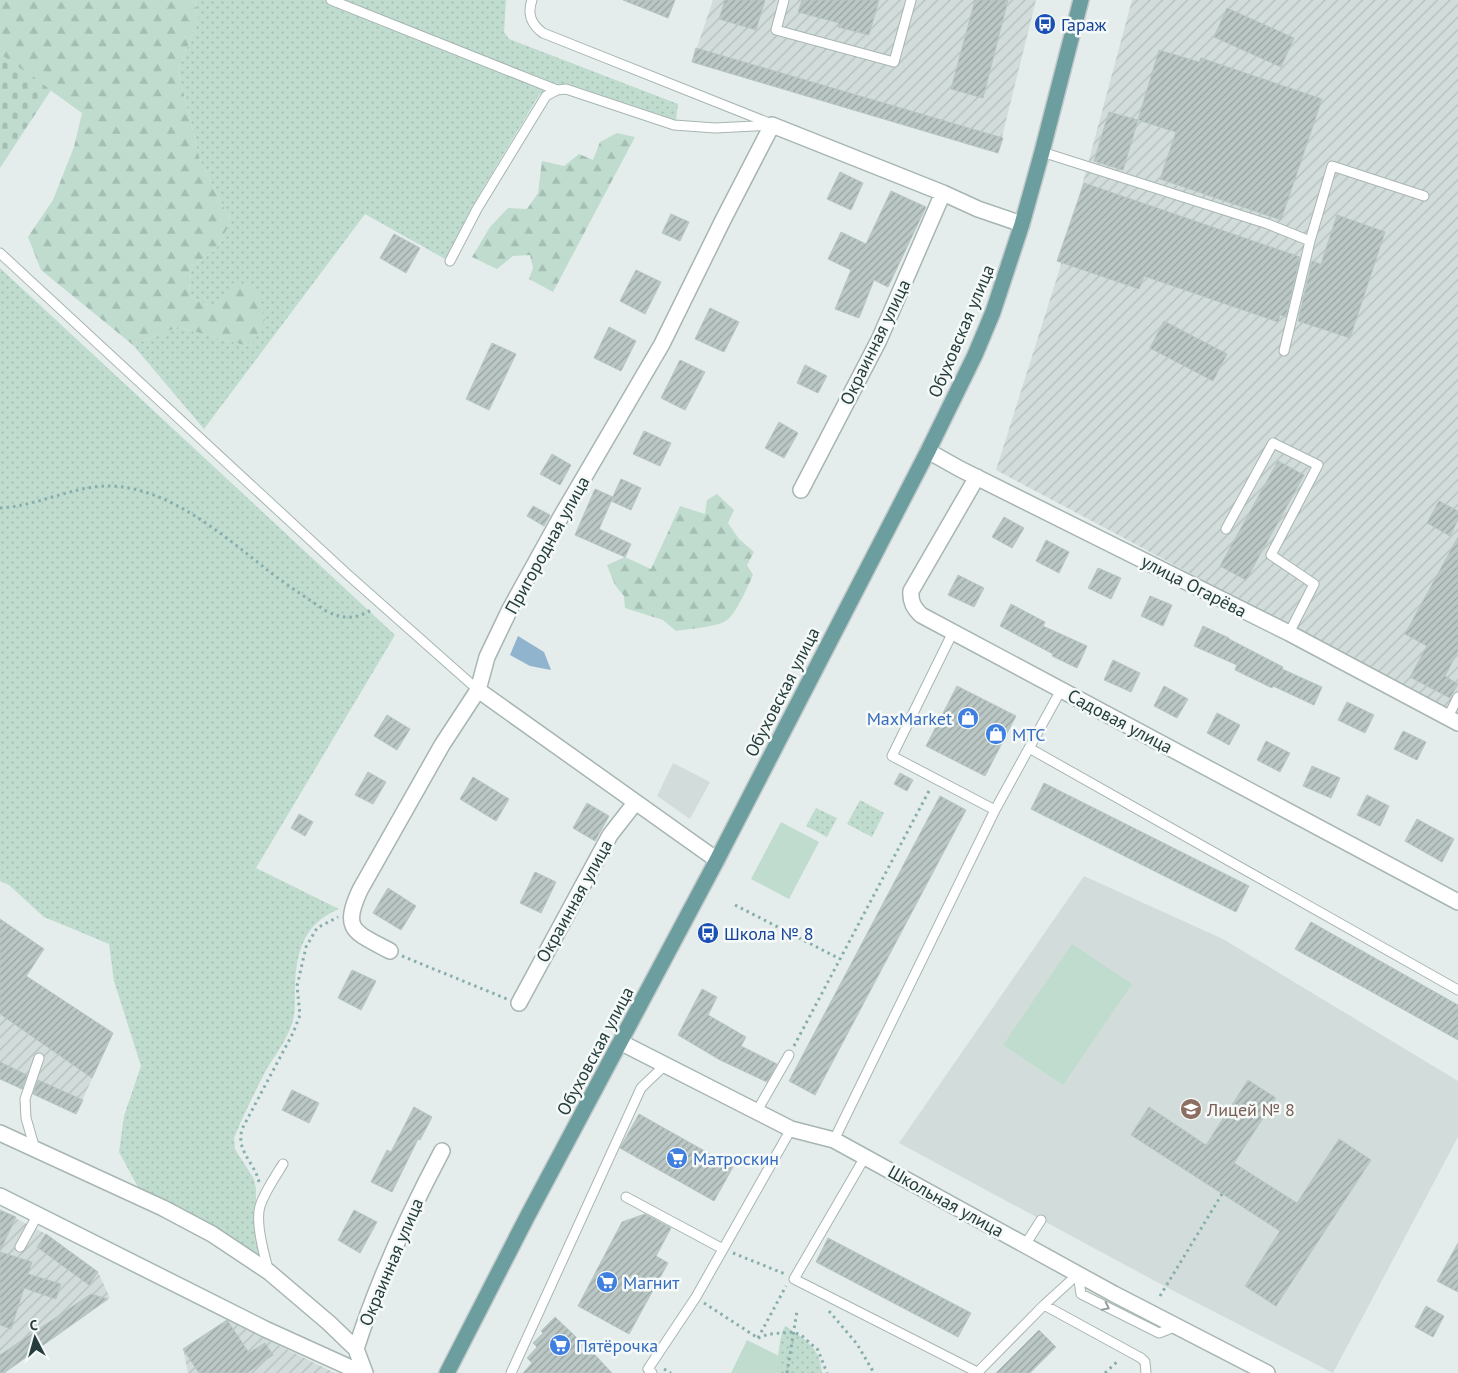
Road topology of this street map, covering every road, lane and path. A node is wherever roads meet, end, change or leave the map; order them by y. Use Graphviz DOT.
graph roads {
  1 [pos="331,0"];
  2 [pos="532,0"];
  3 [pos="784,0"];
  4 [pos="911,0"];
  5 [pos="1080,0"];
  6 [pos="557,90"];
  7 [pos="772,125"];
  8 [pos="1042,152"];
  9 [pos="943,193"];
  10 [pos="1424,196"];
  11 [pos="1022,224"];
  12 [pos="1310,240"];
  13 [pos="0,253"];
  14 [pos="450,261"];
  15 [pos="1284,351"];
  16 [pos="928,451"];
  17 [pos="977,478"];
  18 [pos="801,490"];
  19 [pos="0,508"];
  20 [pos="1226,529"];
  21 [pos="380,604"];
  22 [pos="953,632"];
  23 [pos="1289,633"];
  24 [pos="478,690"];
  25 [pos="1061,690"];
  26 [pos="1458,697"];
  27 [pos="1453,720"];
  28 [pos="1029,748"];
  29 [pos="935,779"];
  30 [pos="635,803"];
  31 [pos="995,810"];
  32 [pos="717,860"];
  33 [pos="1458,902"];
  34 [pos="736,905"];
  35 [pos="351,912"];
  36 [pos="390,951"];
  37 [pos="840,959"];
  38 [pos="1458,990"];
  39 [pos="518,1003"];
  40 [pos="620,1042"];
  41 [pos="789,1055"];
  42 [pos="39,1058"];
  43 [pos="665,1065"];
  44 [pos="757,1111"];
  45 [pos="791,1129"];
  46 [pos="0,1133"];
  47 [pos="834,1140"];
  48 [pos="35,1150"];
  49 [pos="442,1151"];
  50 [pos="865,1157"];
  51 [pos="283,1164"];
  52 [pos="1222,1194"];
  53 [pos="0,1196"];
  54 [pos="626,1197"];
  55 [pos="260,1208"];
  56 [pos="37,1216"];
  57 [pos="1041,1220"];
  58 [pos="1025,1245"];
  59 [pos="20,1247"];
  60 [pos="723,1249"];
  61 [pos="269,1272"];
  62 [pos="1078,1274"];
  63 [pos="794,1279"];
  64 [pos="1160,1296"];
  65 [pos="696,1297"];
  66 [pos="1044,1305"];
  67 [pos="826,1308"];
  68 [pos="797,1311"];
  69 [pos="794,1332"];
  70 [pos="758,1338"];
  71 [pos="356,1349"];
  72 [pos="1119,1360"];
  73 [pos="363,1373"];
  74 [pos="447,1373"];
  75 [pos="511,1373"];
  76 [pos="652,1373"];
  77 [pos="787,1373"];
  78 [pos="827,1373"];
  79 [pos="874,1373"];
  80 [pos="977,1373"];
  81 [pos="1105,1373"];
  82 [pos="1146,1373"];
  83 [pos="1267,1373"];
  1 -- 6 [label="lane"];
  2 -- 7 [label="lane"];
  3 -- 4 [label="lane"];
  5 -- 8 [label="main road, Обуховская улица"];
  6 -- 7 [label="lane"];
  6 -- 14 [label="lane"];
  7 -- 9 [label="street"];
  7 -- 24 [label="street, Пригородная улица"];
  8 -- 11 [label="main road, Обуховская улица"];
  8 -- 12 [label="lane"];
  9 -- 11 [label="street"];
  9 -- 18 [label="street, Окраинная улица"];
  10 -- 12 [label="lane"];
  11 -- 16 [label="main road, Обуховская улица"];
  12 -- 15 [label="lane"];
  13 -- 21 [label="lane"];
  16 -- 17 [label="street, улица Огарёва"];
  16 -- 32 [label="main road, Обуховская улица"];
  17 -- 22 [label="street, Садовая улица"];
  17 -- 23 [label="street, улица Огарёва"];
  19 -- 21 [label="path"];
  20 -- 23 [label="lane"];
  21 -- 24 [label="lane"];
  22 -- 25 [label="street, Садовая улица"];
  22 -- 29 [label="lane"];
  23 -- 27 [label="street, улица Огарёва"];
  24 -- 30 [label="street"];
  24 -- 35 [label="street, Пригородная улица"];
  25 -- 28 [label="lane"];
  25 -- 33 [label="street, Садовая улица"];
  26 -- 27 [label="lane"];
  28 -- 31 [label="lane"];
  28 -- 38 [label="lane"];
  29 -- 31 [label="lane"];
  29 -- 37 [label="path"];
  30 -- 32 [label="street"];
  30 -- 39 [label="street, Окраинная улица"];
  31 -- 47 [label="lane"];
  32 -- 40 [label="main road, Обуховская улица"];
  34 -- 37 [label="path"];
  35 -- 36 [label="street"];
  35 -- 55 [label="path"];
  36 -- 39 [label="path"];
  37 -- 41 [label="path"];
  40 -- 43 [label="street, Школьная улица"];
  40 -- 74 [label="main road, Обуховская улица"];
  41 -- 44 [label="lane"];
  42 -- 48 [label="lane"];
  43 -- 44 [label="street, Школьная улица"];
  43 -- 75 [label="lane"];
  44 -- 45 [label="street, Школьная улица"];
  45 -- 47 [label="street, Школьная улица"];
  45 -- 60 [label="lane"];
  46 -- 48 [label="street"];
  47 -- 50 [label="street, Школьная улица"];
  48 -- 61 [label="street"];
  49 -- 71 [label="street, Окраинная улица"];
  50 -- 58 [label="street, Школьная улица"];
  50 -- 63 [label="lane"];
  51 -- 55 [label="lane"];
  52 -- 64 [label="path"];
  53 -- 56 [label="street"];
  54 -- 60 [label="lane"];
  55 -- 61 [label="lane"];
  56 -- 59 [label="lane"];
  56 -- 73 [label="street"];
  57 -- 58 [label="lane"];
  58 -- 62 [label="street, Школьная улица"];
  60 -- 63 [label="path"];
  60 -- 65 [label="lane"];
  61 -- 71 [label="street"];
  62 -- 66 [label="lane"];
  62 -- 83 [label="street, Школьная улица"];
  63 -- 70 [label="path"];
  63 -- 80 [label="lane"];
  65 -- 70 [label="path"];
  65 -- 76 [label="lane"];
  66 -- 80 [label="lane"];
  66 -- 82 [label="lane"];
  67 -- 79 [label="path"];
  68 -- 69 [label="path"];
  69 -- 70 [label="path"];
  69 -- 77 [label="path"];
  69 -- 78 [label="path"];
  71 -- 73 [label="street"];
  72 -- 81 [label="path"];
}
